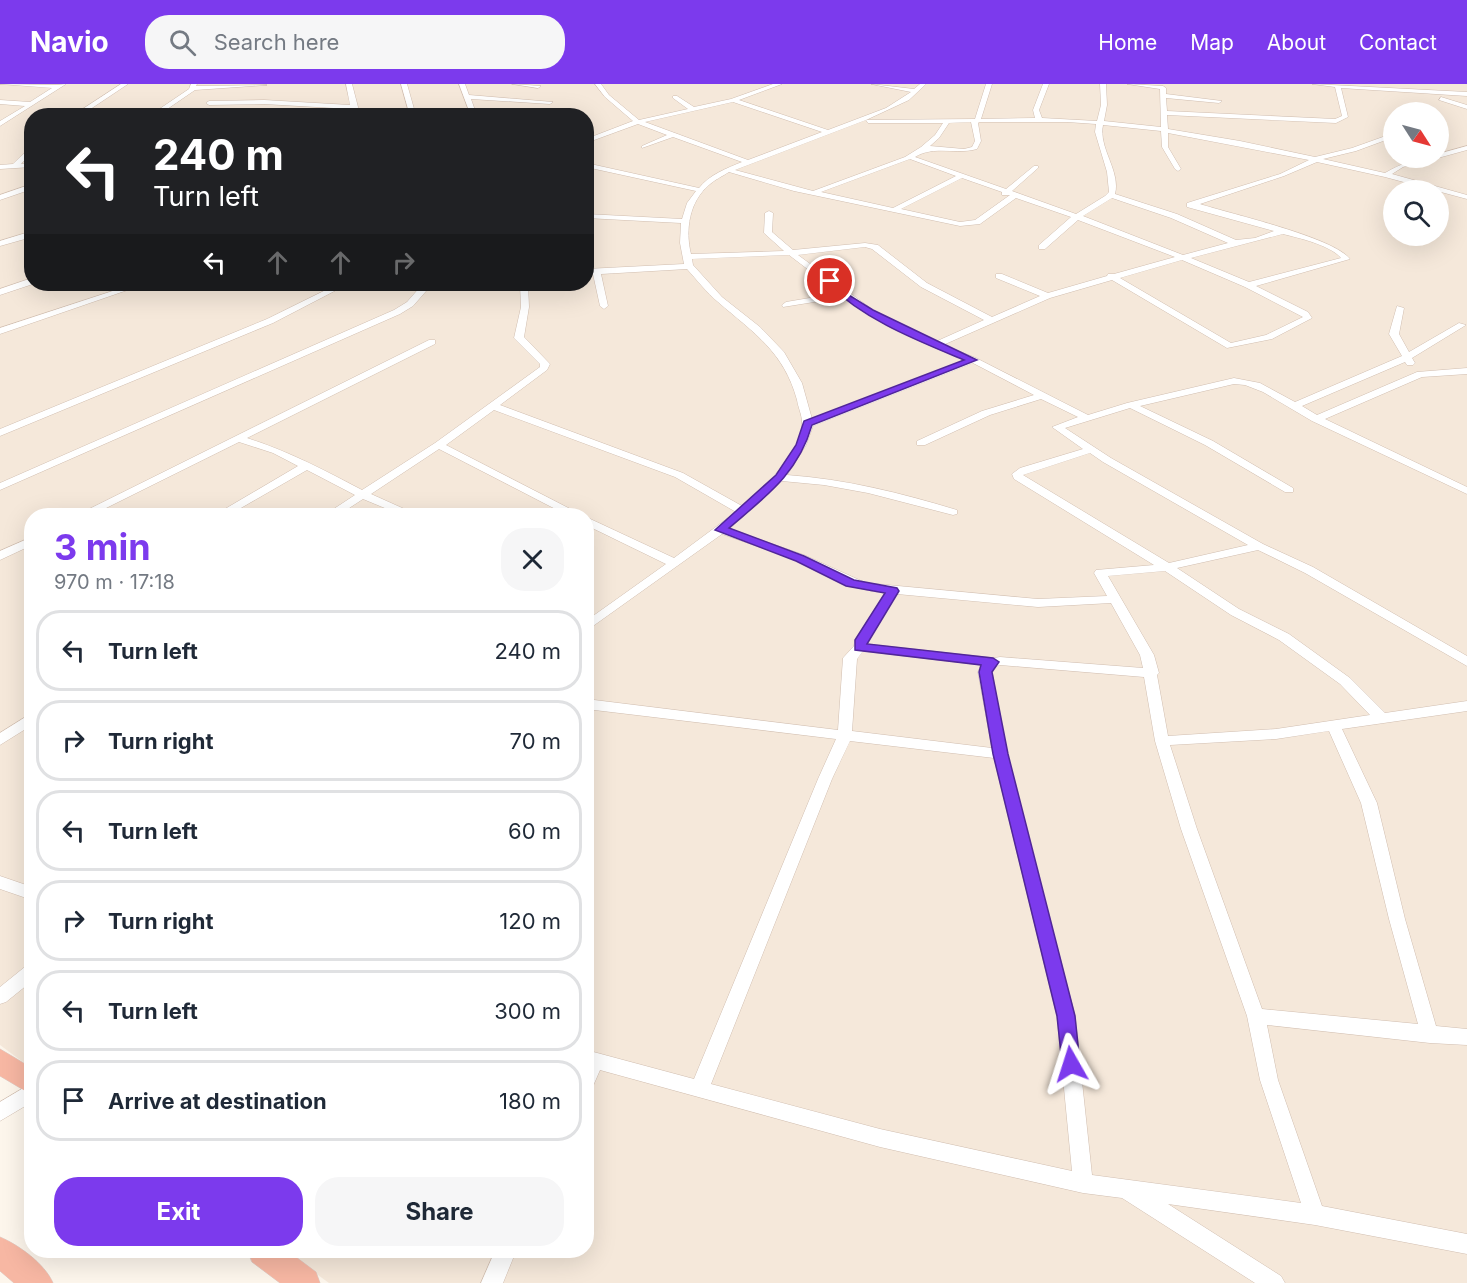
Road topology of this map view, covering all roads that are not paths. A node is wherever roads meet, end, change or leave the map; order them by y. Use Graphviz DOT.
graph roads {
  1 [pos="2,84"];
  2 [pos="125,84"];
  3 [pos="349,84"];
  4 [pos="404,84"];
  5 [pos="462,84"];
  6 [pos="515,84"];
  7 [pos="598,84"];
  8 [pos="607,84"];
  9 [pos="779,84"];
  10 [pos="874,84"];
  11 [pos="989,84"];
  12 [pos="1046,84"];
  13 [pos="1103,84"];
  14 [pos="1130,84"];
  15 [pos="1315,84"];
  16 [pos="1414,84"];
  17 [pos="264,85"];
  18 [pos="60,86"];
  19 [pos="192,86"];
  20 [pos="538,86"];
  21 [pos="1338,86"];
  22 [pos="1361,86"];
  23 [pos="920,88"];
  24 [pos="1421,93"];
  25 [pos="1467,94"];
  26 [pos="1164,96"];
  27 [pos="467,97"];
  28 [pos="675,97"];
  29 [pos="733,100"];
  30 [pos="1219,101"];
  31 [pos="0,102"];
  32 [pos="264,102"];
  33 [pos="550,102"];
  34 [pos="209,103"];
  35 [pos="298,103"];
  36 [pos="29,104"];
  37 [pos="355,107"];
  38 [pos="1467,107"];
  39 [pos="88,108"];
  40 [pos="164,108"];
  41 [pos="264,108"];
  42 [pos="298,108"];
  43 [pos="411,108"];
  44 [pos="471,108"];
  45 [pos="691,108"];
  46 [pos="785,110"];
  47 [pos="775,112"];
  48 [pos="1166,113"];
  49 [pos="976,120"];
  50 [pos="1039,120"];
  51 [pos="862,121"];
  52 [pos="947,121"];
  53 [pos="638,122"];
  54 [pos="1101,122"];
  55 [pos="0,124"];
  56 [pos="1164,129"];
  57 [pos="828,132"];
  58 [pos="672,135"];
  59 [pos="594,136"];
  60 [pos="1383,139"];
  61 [pos="644,147"];
  62 [pos="926,148"];
  63 [pos="1467,148"];
  64 [pos="1449,153"];
  65 [pos="24,156"];
  66 [pos="910,157"];
  67 [pos="747,162"];
  68 [pos="1316,162"];
  69 [pos="24,165"];
  70 [pos="15,166"];
  71 [pos="0,167"];
  72 [pos="594,167"];
  73 [pos="1036,168"];
  74 [pos="1398,168"];
  75 [pos="1178,169"];
  76 [pos="728,170"];
  77 [pos="1386,175"];
  78 [pos="959,177"];
  79 [pos="1467,186"];
  80 [pos="24,189"];
  81 [pos="699,190"];
  82 [pos="816,192"];
  83 [pos="1451,192"];
  84 [pos="1010,194"];
  85 [pos="1111,195"];
  86 [pos="1467,197"];
  87 [pos="0,198"];
  88 [pos="1191,204"];
  89 [pos="894,210"];
  90 [pos="769,213"];
  91 [pos="1165,213"];
  92 [pos="594,216"];
  93 [pos="1076,216"];
  94 [pos="685,222"];
  95 [pos="1280,232"];
  96 [pos="24,236"];
  97 [pos="1235,243"];
  98 [pos="0,244"];
  99 [pos="1041,247"];
  100 [pos="791,253"];
  101 [pos="1179,256"];
  102 [pos="688,262"];
  103 [pos="594,272"];
  104 [pos="999,276"];
  105 [pos="1111,276"];
  106 [pos="594,280"];
  107 [pos="24,284"];
  108 [pos="1248,285"];
  109 [pos="120,291"];
  110 [pos="330,291"];
  111 [pos="422,291"];
  112 [pos="524,291"];
  113 [pos="0,292"];
  114 [pos="844,295"];
  115 [pos="1047,296"];
  116 [pos="786,305"];
  117 [pos="604,306"];
  118 [pos="1400,308"];
  119 [pos="990,320"];
  120 [pos="1462,325"];
  121 [pos="0,331"];
  122 [pos="432,342"];
  123 [pos="935,345"];
  124 [pos="1405,358"];
  125 [pos="973,360"];
  126 [pos="1467,371"];
  127 [pos="1420,374"];
  128 [pos="1044,395"];
  129 [pos="1131,405"];
  130 [pos="493,406"];
  131 [pos="1294,406"];
  132 [pos="1087,418"];
  133 [pos="1316,419"];
  134 [pos="808,424"];
  135 [pos="0,433"];
  136 [pos="238,438"];
  137 [pos="921,443"];
  138 [pos="439,445"];
  139 [pos="1090,450"];
  140 [pos="308,465"];
  141 [pos="780,478"];
  142 [pos="0,487"];
  143 [pos="1289,490"];
  144 [pos="1467,490"];
  145 [pos="362,494"];
  146 [pos="97,508"];
  147 [pos="233,508"];
  148 [pos="341,508"];
  149 [pos="395,508"];
  150 [pos="562,508"];
  151 [pos="743,511"];
  152 [pos="953,512"];
  153 [pos="594,524"];
  154 [pos="721,530"];
  155 [pos="24,544"];
  156 [pos="1259,546"];
  157 [pos="0,556"];
  158 [pos="674,563"];
  159 [pos="1167,567"];
  160 [pos="892,591"];
  161 [pos="1113,599"];
  162 [pos="594,619"];
  163 [pos="860,647"];
  164 [pos="993,662"];
  165 [pos="1467,662"];
  166 [pos="1152,673"];
  167 [pos="594,705"];
  168 [pos="1467,706"];
  169 [pos="1382,718"];
  170 [pos="24,724"];
  171 [pos="1333,725"];
  172 [pos="845,736"];
  173 [pos="0,740"];
  174 [pos="1162,741"];
  175 [pos="1000,754"];
  176 [pos="0,882"];
  177 [pos="24,891"];
  178 [pos="24,978"];
  179 [pos="0,998"];
  180 [pos="1256,1016"];
  181 [pos="1430,1035"];
  182 [pos="1467,1037"];
  183 [pos="594,1060"];
  184 [pos="0,1061"];
  185 [pos="24,1078"];
  186 [pos="700,1088"];
  187 [pos="24,1096"];
  188 [pos="0,1113"];
  189 [pos="1083,1183"];
  190 [pos="1125,1188"];
  191 [pos="1315,1215"];
  192 [pos="1467,1244"];
  193 [pos="0,1252"];
  194 [pos="272,1258"];
  195 [pos="503,1258"];
  196 [pos="38,1283"];
  197 [pos="305,1283"];
  198 [pos="492,1283"];
  199 [pos="1274,1283"];
  1 -- 18 [label="street"];
  2 -- 39 [label="street"];
  3 -- 37 [label="street"];
  4 -- 43 [label="street"];
  5 -- 27 [label="street"];
  6 -- 20 [label="street"];
  7 -- 8 [label="street"];
  7 -- 53 [label="street"];
  9 -- 29 [label="street"];
  10 -- 23 [label="street"];
  11 -- 49 [label="street"];
  12 -- 50 [label="street"];
  13 -- 54 [label="street"];
  14 -- 26 [label="street"];
  15 -- 21 [label="street"];
  16 -- 24 [label="street"];
  17 -- 19 [label="street"];
  17 -- 32 [label="street"];
  18 -- 36 [label="street"];
  19 -- 40 [label="street"];
  21 -- 22 [label="street"];
  21 -- 48 [label="street"];
  22 -- 24 [label="street"];
  23 -- 51 [label="street"];
  24 -- 25 [label="street"];
  24 -- 38 [label="street"];
  26 -- 30 [label="street"];
  26 -- 48 [label="street"];
  27 -- 33 [label="street"];
  27 -- 44 [label="street"];
  28 -- 45 [label="street"];
  29 -- 45 [label="street"];
  29 -- 47 [label="street"];
  31 -- 36 [label="street"];
  32 -- 34 [label="street"];
  32 -- 35 [label="street"];
  32 -- 41 [label="street"];
  35 -- 37 [label="street"];
  35 -- 42 [label="street"];
  36 -- 55 [label="street"];
  45 -- 53 [label="street"];
  46 -- 47 [label="street"];
  47 -- 57 [label="street"];
  48 -- 56 [label="street"];
  49 -- 50 [label="street"];
  49 -- 52 [label="street"];
  49 -- 62 [label="street"];
  50 -- 54 [label="street"];
  51 -- 52 [label="street"];
  51 -- 57 [label="street"];
  52 -- 62 [label="street"];
  53 -- 58 [label="street"];
  53 -- 59 [label="street"];
  54 -- 56 [label="street"];
  54 -- 85 [label="street"];
  56 -- 68 [label="street"];
  56 -- 75 [label="street"];
  57 -- 67 [label="street"];
  58 -- 61 [label="street"];
  58 -- 67 [label="street"];
  60 -- 68 [label="street"];
  62 -- 66 [label="street"];
  63 -- 64 [label="street"];
  65 -- 70 [label="street"];
  66 -- 78 [label="street"];
  66 -- 82 [label="street"];
  67 -- 76 [label="street"];
  68 -- 77 [label="street"];
  68 -- 88 [label="street"];
  69 -- 70 [label="street"];
  70 -- 71 [label="street"];
  72 -- 81 [label="street"];
  73 -- 84 [label="street"];
  74 -- 77 [label="street"];
  76 -- 81 [label="street"];
  76 -- 82 [label="street"];
  77 -- 83 [label="street"];
  78 -- 84 [label="street"];
  78 -- 89 [label="street"];
  79 -- 83 [label="street"];
  80 -- 87 [label="street"];
  81 -- 94 [label="street"];
  82 -- 89 [label="street"];
  83 -- 86 [label="street"];
  84 -- 89 [label="street"];
  84 -- 93 [label="street"];
  85 -- 91 [label="street"];
  85 -- 93 [label="street"];
  88 -- 91 [label="street"];
  88 -- 95 [label="street"];
  90 -- 100 [label="street"];
  91 -- 97 [label="street"];
  92 -- 94 [label="street"];
  93 -- 99 [label="street"];
  93 -- 101 [label="street"];
  94 -- 102 [label="street"];
  95 -- 97 [label="street"];
  95 -- 108 [label="street"];
  96 -- 98 [label="street"];
  97 -- 101 [label="street"];
  100 -- 102 [label="street"];
  100 -- 114 [label="street"];
  100 -- 119 [label="street"];
  101 -- 105 [label="street"];
  101 -- 108 [label="street"];
  102 -- 103 [label="street"];
  102 -- 134 [label="street"];
  104 -- 115 [label="street"];
  105 -- 108 [label="street"];
  105 -- 115 [label="street"];
  106 -- 117 [label="street"];
  107 -- 113 [label="street"];
  109 -- 121 [label="street"];
  110 -- 135 [label="street"];
  111 -- 142 [label="street"];
  112 -- 130 [label="street"];
  114 -- 116 [label="street"];
  114 -- 123 [label="street"];
  115 -- 119 [label="street"];
  118 -- 124 [label="street"];
  119 -- 123 [label="street"];
  120 -- 124 [label="street"];
  122 -- 136 [label="street"];
  123 -- 125 [label="street"];
  124 -- 127 [label="street"];
  124 -- 131 [label="street"];
  125 -- 128 [label="street"];
  125 -- 134 [label="street"];
  126 -- 127 [label="street"];
  127 -- 133 [label="street"];
  128 -- 132 [label="street"];
  128 -- 137 [label="street"];
  129 -- 131 [label="street"];
  129 -- 132 [label="street"];
  129 -- 143 [label="street"];
  130 -- 138 [label="street"];
  130 -- 151 [label="street"];
  131 -- 133 [label="street"];
  132 -- 139 [label="street"];
  133 -- 144 [label="street"];
  134 -- 141 [label="street"];
  136 -- 140 [label="street"];
  136 -- 146 [label="street"];
  138 -- 145 [label="street"];
  138 -- 150 [label="street"];
  139 -- 156 [label="street"];
  139 -- 159 [label="street"];
  140 -- 145 [label="street"];
  140 -- 147 [label="street"];
  141 -- 151 [label="street"];
  141 -- 152 [label="street"];
  145 -- 148 [label="street"];
  145 -- 149 [label="street"];
  151 -- 154 [label="street"];
  153 -- 158 [label="street"];
  154 -- 158 [label="street"];
  154 -- 160 [label="street"];
  155 -- 157 [label="street"];
  156 -- 159 [label="street"];
  156 -- 165 [label="street"];
  158 -- 162 [label="street"];
  159 -- 161 [label="street"];
  159 -- 169 [label="street"];
  160 -- 161 [label="street"];
  160 -- 163 [label="street"];
  161 -- 166 [label="street"];
  163 -- 164 [label="street"];
  163 -- 172 [label="street"];
  164 -- 166 [label="street"];
  164 -- 175 [label="street"];
  166 -- 174 [label="street"];
  167 -- 172 [label="street"];
  168 -- 169 [label="street"];
  169 -- 171 [label="street"];
  170 -- 173 [label="street"];
  171 -- 174 [label="street"];
  171 -- 181 [label="street"];
  172 -- 175 [label="street"];
  172 -- 186 [label="street"];
  174 -- 180 [label="street"];
  175 -- 189 [label="street"];
  176 -- 177 [label="street"];
  178 -- 179 [label="street"];
  180 -- 181 [label="street"];
  180 -- 191 [label="street"];
  181 -- 182 [label="street"];
  183 -- 186 [label="street"];
  184 -- 185 [label="highway"];
  186 -- 189 [label="street"];
  187 -- 188 [label="street"];
  189 -- 190 [label="street"];
  190 -- 191 [label="street"];
  190 -- 199 [label="street"];
  191 -- 192 [label="street"];
  193 -- 196 [label="highway"];
  194 -- 197 [label="highway"];
  195 -- 198 [label="street"];
}
